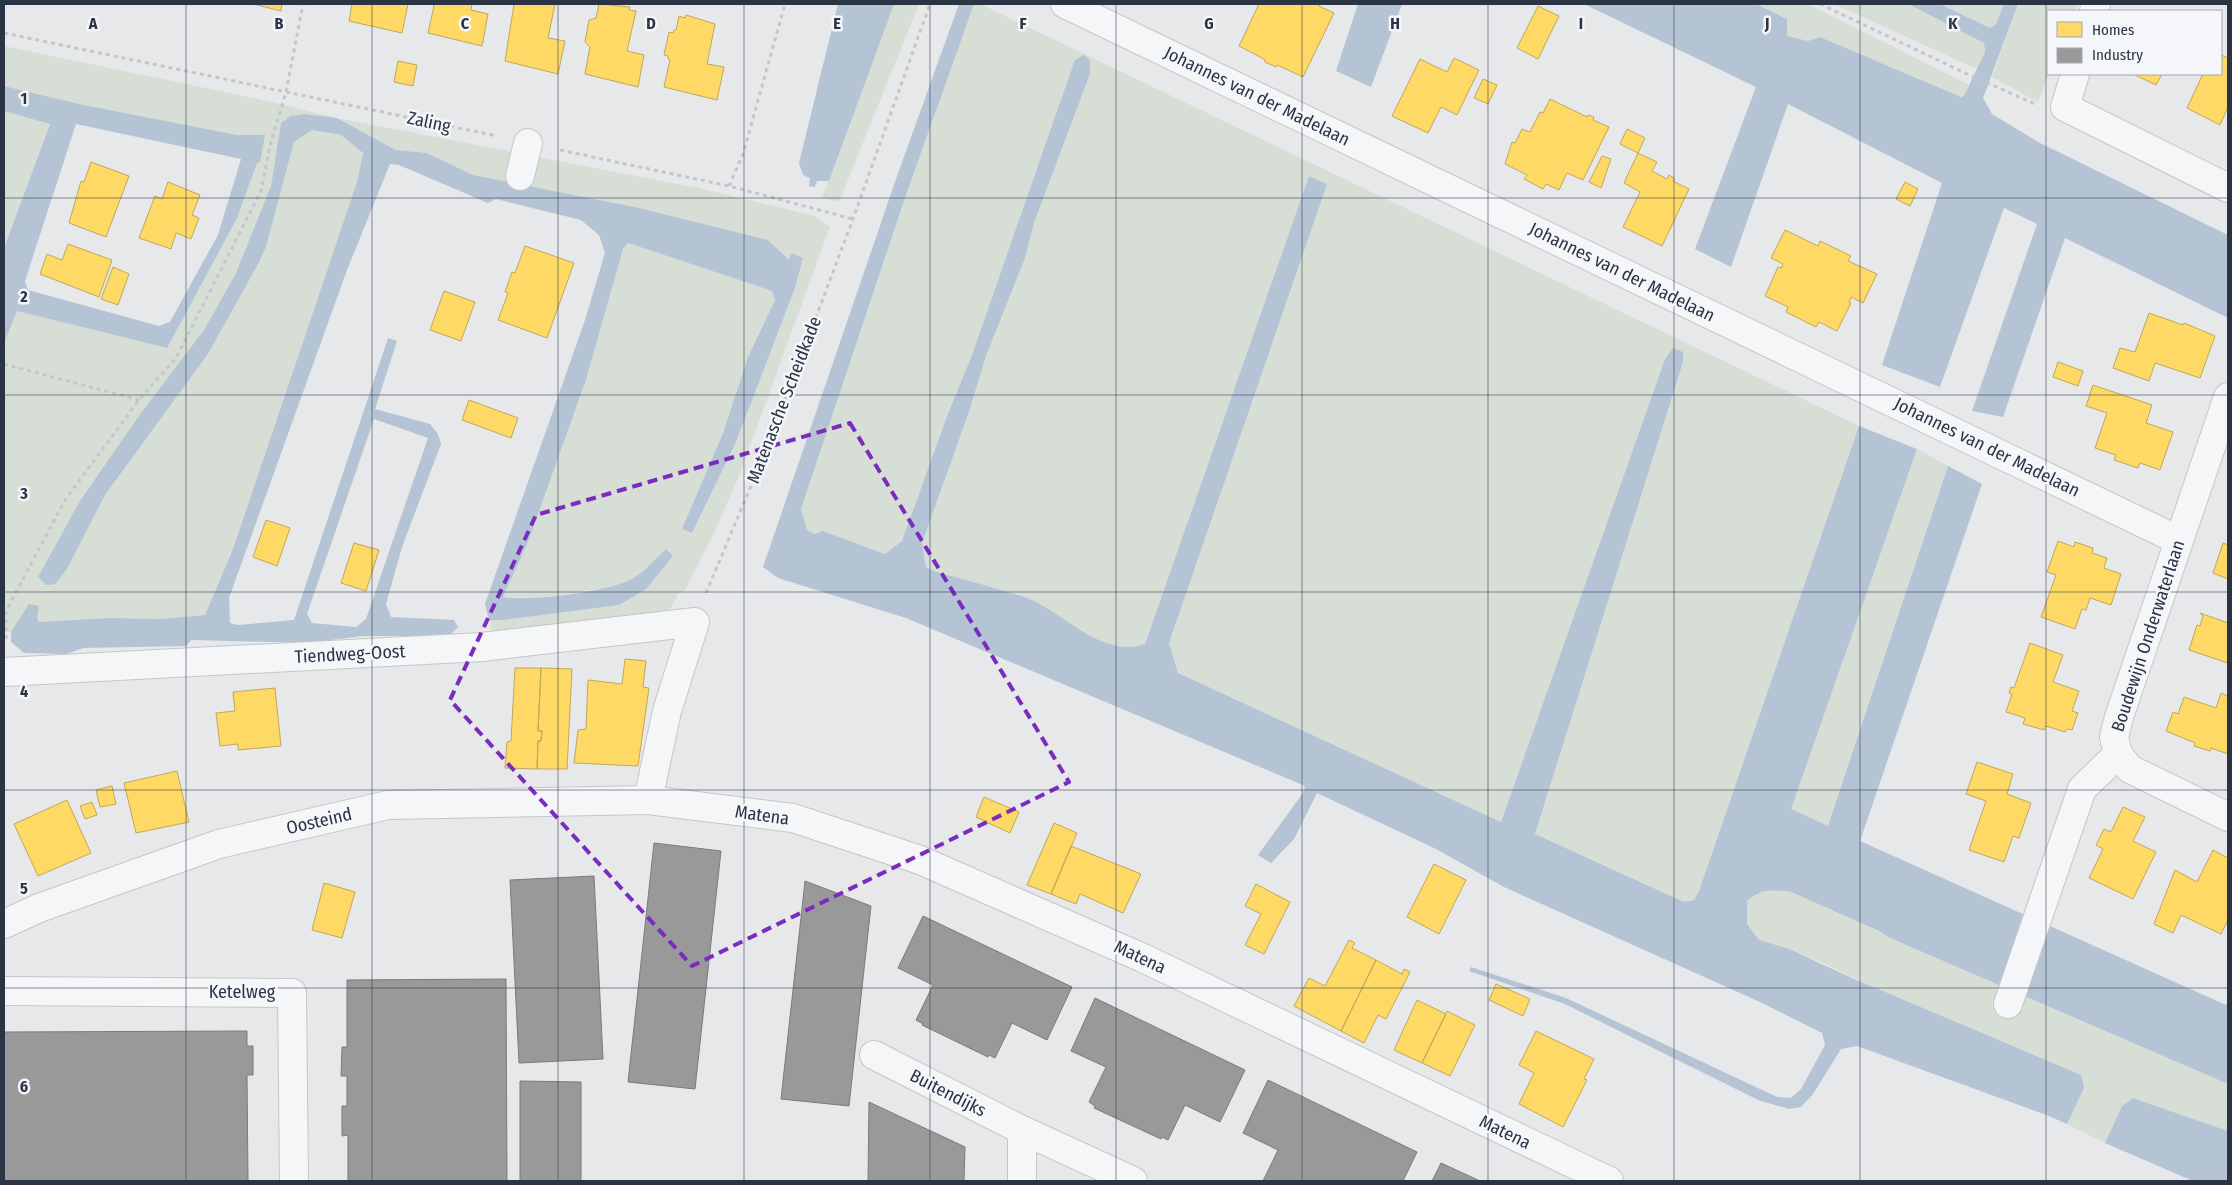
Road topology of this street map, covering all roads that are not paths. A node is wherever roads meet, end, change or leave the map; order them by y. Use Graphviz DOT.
graph roads {
  1 [pos="1065,4"];
  2 [pos="2075,75"];
  3 [pos="528,143"];
  4 [pos="520,176"];
  5 [pos="2228,188"];
  6 [pos="2228,397"];
  7 [pos="2178,540"];
  8 [pos="9,671"];
  9 [pos="2118,754"];
  10 [pos="648,800"];
  11 [pos="2228,817"];
  12 [pos="4,924"];
  13 [pos="4,991"];
  14 [pos="2008,1004"];
  15 [pos="874,1054"];
  16 [pos="1022,1130"];
  17 [pos="294,1181"];
  18 [pos="1022,1181"];
  19 [pos="1133,1181"];
  20 [pos="1609,1181"];
  1 -- 7 [label="street, Johannes van der Madelaan"];
  2 -- 5 [label="street"];
  3 -- 4 [label="street"];
  6 -- 7 [label="street, Boudewijn Onderwaterlaan"];
  7 -- 9 [label="street, Boudewijn Onderwaterlaan"];
  8 -- 10 [label="street, Tiendweg-Oost"];
  9 -- 11 [label="street, Boudewijn Onderwaterlaan"];
  9 -- 14 [label="street"];
  10 -- 12 [label="street, Oosteind"];
  10 -- 20 [label="street, Matena"];
  13 -- 17 [label="street, Ketelweg"];
  15 -- 16 [label="street, Buitendijks"];
  16 -- 18 [label="street"];
  16 -- 19 [label="street, Buitendijks"];
}
